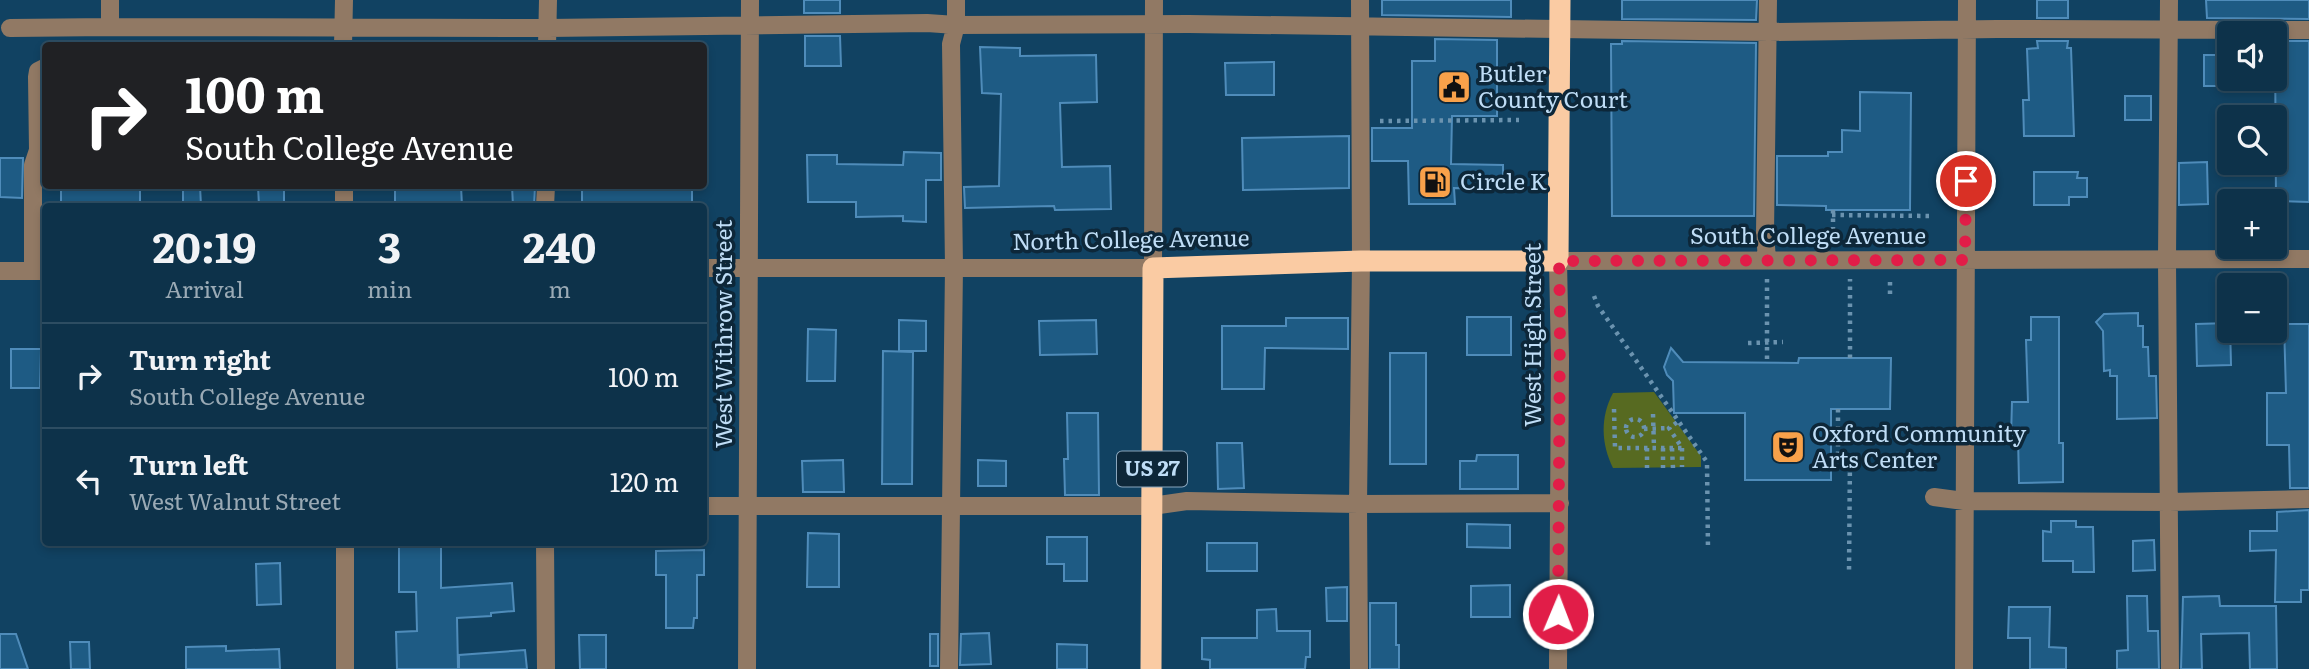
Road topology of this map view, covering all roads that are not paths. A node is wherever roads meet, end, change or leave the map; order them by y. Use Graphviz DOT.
graph roads {
  1 [pos="110,0"];
  2 [pos="344,0"];
  3 [pos="548,0"];
  4 [pos="750,0"];
  5 [pos="956,0"];
  6 [pos="1154,0"];
  7 [pos="1360,0"];
  8 [pos="1560,0"];
  9 [pos="1768,0"];
  10 [pos="1967,0"];
  11 [pos="2169,0"];
  12 [pos="1154,24"];
  13 [pos="956,25"];
  14 [pos="343,26"];
  15 [pos="750,26"];
  16 [pos="110,27"];
  17 [pos="10,28"];
  18 [pos="1360,28"];
  19 [pos="1559,28"];
  20 [pos="1967,29"];
  21 [pos="2168,29"];
  22 [pos="2309,30"];
  23 [pos="1769,32"];
  24 [pos="82,36"];
  25 [pos="547,37"];
  26 [pos="343,42"];
  27 [pos="42,69"];
  28 [pos="2309,259"];
  29 [pos="1768,260"];
  30 [pos="1965,260"];
  31 [pos="2167,260"];
  32 [pos="1362,261"];
  33 [pos="1559,261"];
  34 [pos="954,267"];
  35 [pos="707,268"];
  36 [pos="1153,268"];
  37 [pos="748,269"];
  38 [pos="0,271"];
  39 [pos="39,271"];
  40 [pos="1934,497"];
  41 [pos="2309,499"];
  42 [pos="1964,501"];
  43 [pos="2169,502"];
  44 [pos="1560,503"];
  45 [pos="1358,504"];
  46 [pos="707,506"];
  47 [pos="748,506"];
  48 [pos="949,506"];
  49 [pos="1152,506"];
  50 [pos="345,546"];
  51 [pos="545,546"];
  52 [pos="345,669"];
  53 [pos="546,669"];
  54 [pos="747,669"];
  55 [pos="949,669"];
  56 [pos="1152,669"];
  57 [pos="1359,669"];
  58 [pos="1558,669"];
  59 [pos="1964,669"];
  60 [pos="2170,669"];
  1 -- 16 [label="street"];
  2 -- 14 [label="street"];
  3 -- 25 [label="street"];
  4 -- 15 [label="street, West Withrow Street"];
  5 -- 13 [label="street"];
  6 -- 12 [label="street"];
  7 -- 18 [label="street"];
  8 -- 19 [label="highway, West High Street"];
  9 -- 23 [label="street"];
  10 -- 20 [label="street"];
  11 -- 21 [label="street"];
  12 -- 13 [label="street"];
  12 -- 18 [label="street"];
  12 -- 36 [label="street"];
  13 -- 15 [label="street"];
  13 -- 34 [label="street"];
  14 -- 16 [label="street"];
  14 -- 25 [label="street"];
  14 -- 26 [label="street"];
  15 -- 25 [label="street"];
  15 -- 37 [label="street, West Withrow Street"];
  16 -- 24 [label="street"];
  17 -- 24 [label="street"];
  18 -- 19 [label="street"];
  18 -- 32 [label="street"];
  19 -- 23 [label="street"];
  19 -- 33 [label="highway, West High Street"];
  20 -- 21 [label="street"];
  20 -- 23 [label="street"];
  20 -- 30 [label="street"];
  21 -- 22 [label="street"];
  21 -- 31 [label="street"];
  23 -- 29 [label="street"];
  27 -- 39 [label="street"];
  28 -- 31 [label="street, South College Avenue"];
  29 -- 30 [label="street, South College Avenue"];
  29 -- 33 [label="street, South College Avenue"];
  30 -- 31 [label="street, South College Avenue"];
  30 -- 42 [label="street"];
  31 -- 43 [label="street"];
  32 -- 33 [label="highway, North College Avenue"];
  32 -- 36 [label="highway, North College Avenue"];
  32 -- 45 [label="street"];
  33 -- 44 [label="street, West High Street"];
  34 -- 36 [label="street, North College Avenue"];
  34 -- 37 [label="street, North College Avenue"];
  34 -- 48 [label="street"];
  35 -- 37 [label="street, North College Avenue"];
  36 -- 49 [label="highway, US 27"];
  37 -- 47 [label="street, West Withrow Street"];
  38 -- 39 [label="street"];
  40 -- 42 [label="street"];
  41 -- 43 [label="street"];
  42 -- 43 [label="street"];
  42 -- 59 [label="street"];
  43 -- 60 [label="street"];
  44 -- 45 [label="street"];
  44 -- 58 [label="street, West High Street"];
  45 -- 49 [label="street"];
  45 -- 57 [label="street"];
  46 -- 47 [label="street"];
  47 -- 48 [label="street"];
  47 -- 54 [label="street, West Withrow Street"];
  48 -- 49 [label="street"];
  48 -- 55 [label="street"];
  49 -- 56 [label="highway, US 27"];
  50 -- 52 [label="street"];
  51 -- 53 [label="street"];
}
